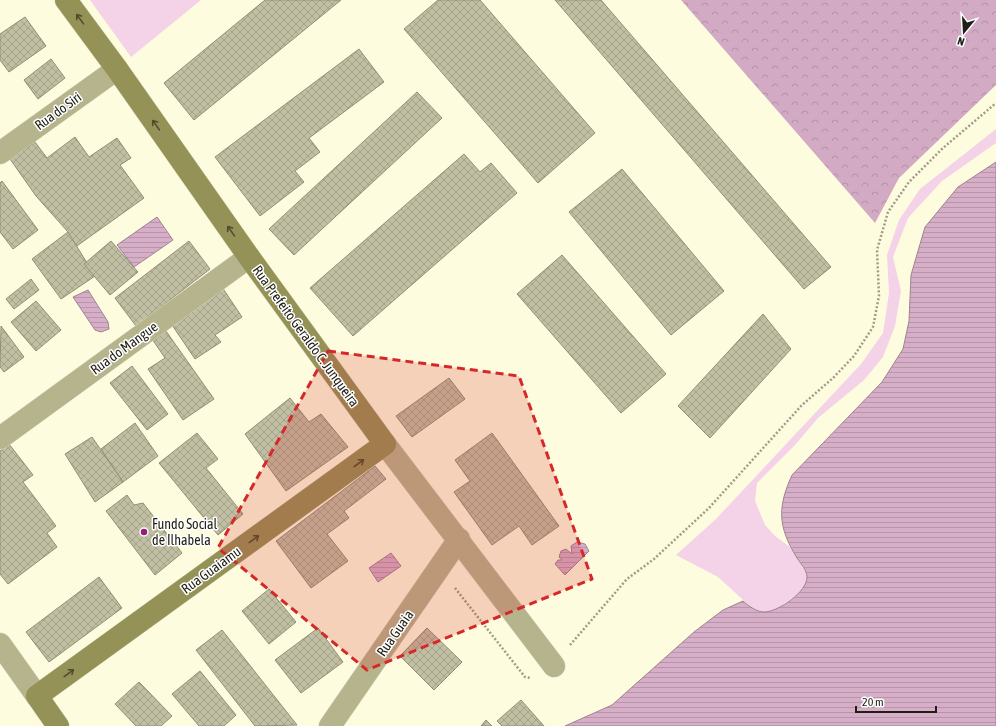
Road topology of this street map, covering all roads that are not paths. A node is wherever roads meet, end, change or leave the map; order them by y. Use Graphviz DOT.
graph roads {
  1 [pos="66,0"];
  2 [pos="117,69"];
  3 [pos="0,153"];
  4 [pos="249,257"];
  5 [pos="0,438"];
  6 [pos="385,444"];
  7 [pos="459,539"];
  8 [pos="0,644"];
  9 [pos="554,666"];
  10 [pos="37,696"];
  11 [pos="58,726"];
  12 [pos="330,726"];
  2 -- 1 [label="main road, Rua Prefeito Geraldo C. Junqueira, one-way"];
  2 -- 3 [label="street, Rua do Siri"];
  4 -- 2 [label="main road, Rua Prefeito Geraldo C. Junqueira, one-way"];
  4 -- 5 [label="street, Rua do Mangue"];
  4 -- 6 [label="main road, Rua Prefeito Geraldo C. Junqueira"];
  6 -- 7 [label="street, Rua Prefeito Geraldo C. Junqueira"];
  10 -- 6 [label="main road, Rua Guaiamu, one-way"];
  7 -- 9 [label="street, Rua Prefeito Geraldo C. Junqueira"];
  7 -- 12 [label="street, Rua Guaia"];
  8 -- 10 [label="street"];
  10 -- 11 [label="main road"];
}
